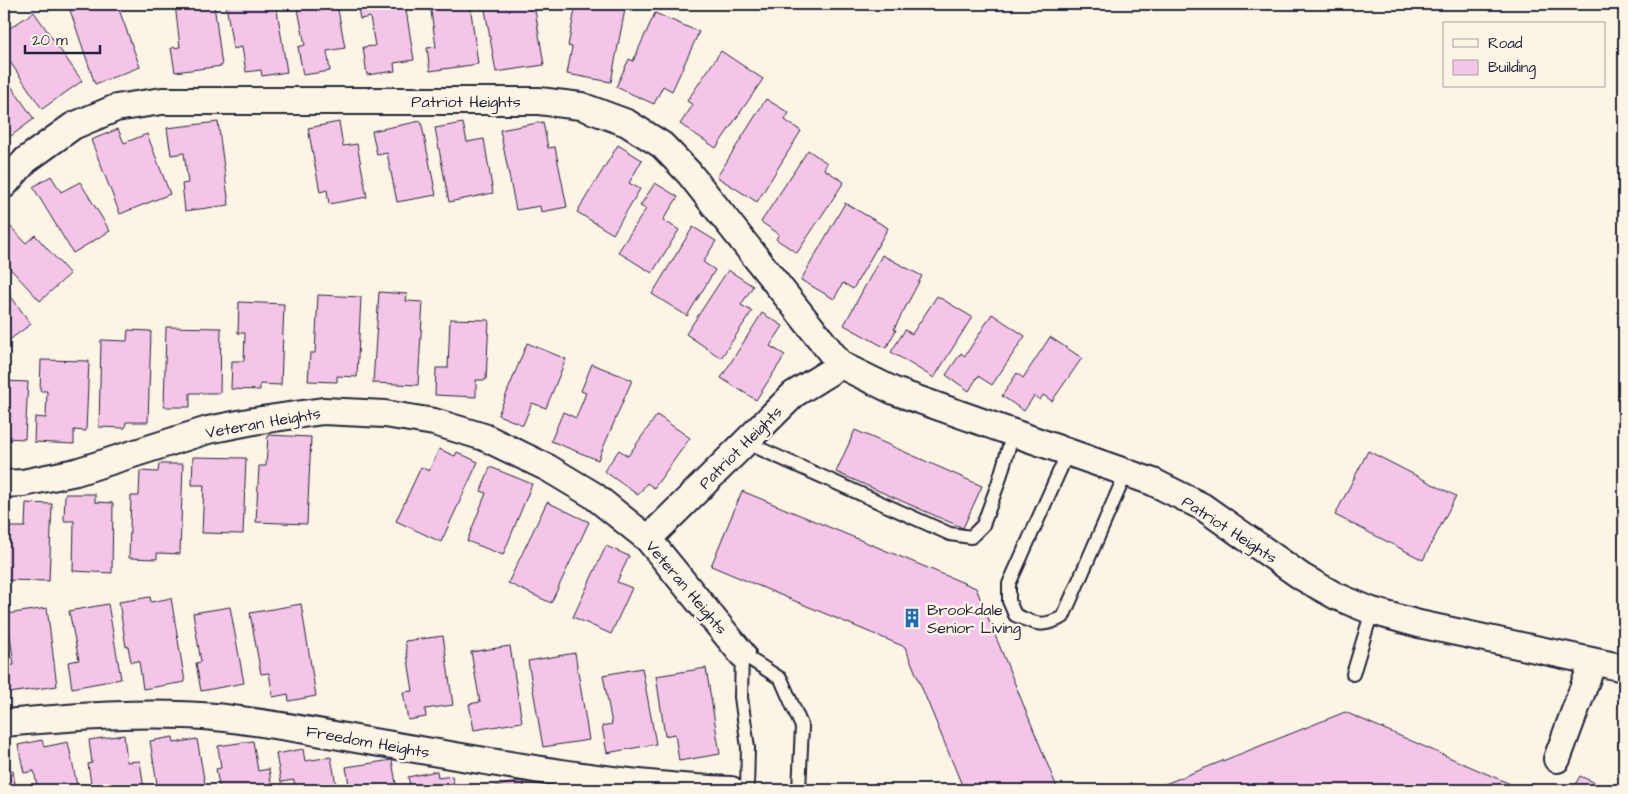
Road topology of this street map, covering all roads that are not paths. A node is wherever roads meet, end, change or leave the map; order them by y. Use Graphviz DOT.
graph roads {
  1 [pos="4,185"];
  2 [pos="841,365"];
  3 [pos="1013,433"];
  4 [pos="745,442"];
  5 [pos="1068,452"];
  6 [pos="1126,473"];
  7 [pos="4,484"];
  8 [pos="648,539"];
  9 [pos="1372,611"];
  10 [pos="742,654"];
  11 [pos="1593,662"];
  12 [pos="1624,668"];
  13 [pos="1353,674"];
  14 [pos="4,723"];
  15 [pos="1557,759"];
  16 [pos="730,790"];
  17 [pos="748,790"];
  18 [pos="799,790"];
  1 -- 2 [label="street, Patriot Heights"];
  2 -- 3 [label="street, Patriot Heights"];
  2 -- 4 [label="street, Patriot Heights"];
  3 -- 4 [label="lane"];
  3 -- 5 [label="street, Patriot Heights"];
  4 -- 8 [label="street, Patriot Heights"];
  5 -- 6 [label="street, Patriot Heights"];
  5 -- 6 [label="lane"];
  6 -- 9 [label="street, Patriot Heights"];
  7 -- 8 [label="street, Veteran Heights"];
  8 -- 10 [label="street, Veteran Heights"];
  9 -- 11 [label="street, Patriot Heights"];
  9 -- 13 [label="lane"];
  10 -- 17 [label="lane"];
  10 -- 18 [label="lane, Veteran Heights"];
  11 -- 12 [label="street, Patriot Heights"];
  11 -- 15 [label="street"];
  14 -- 16 [label="street, Freedom Heights"];
}
